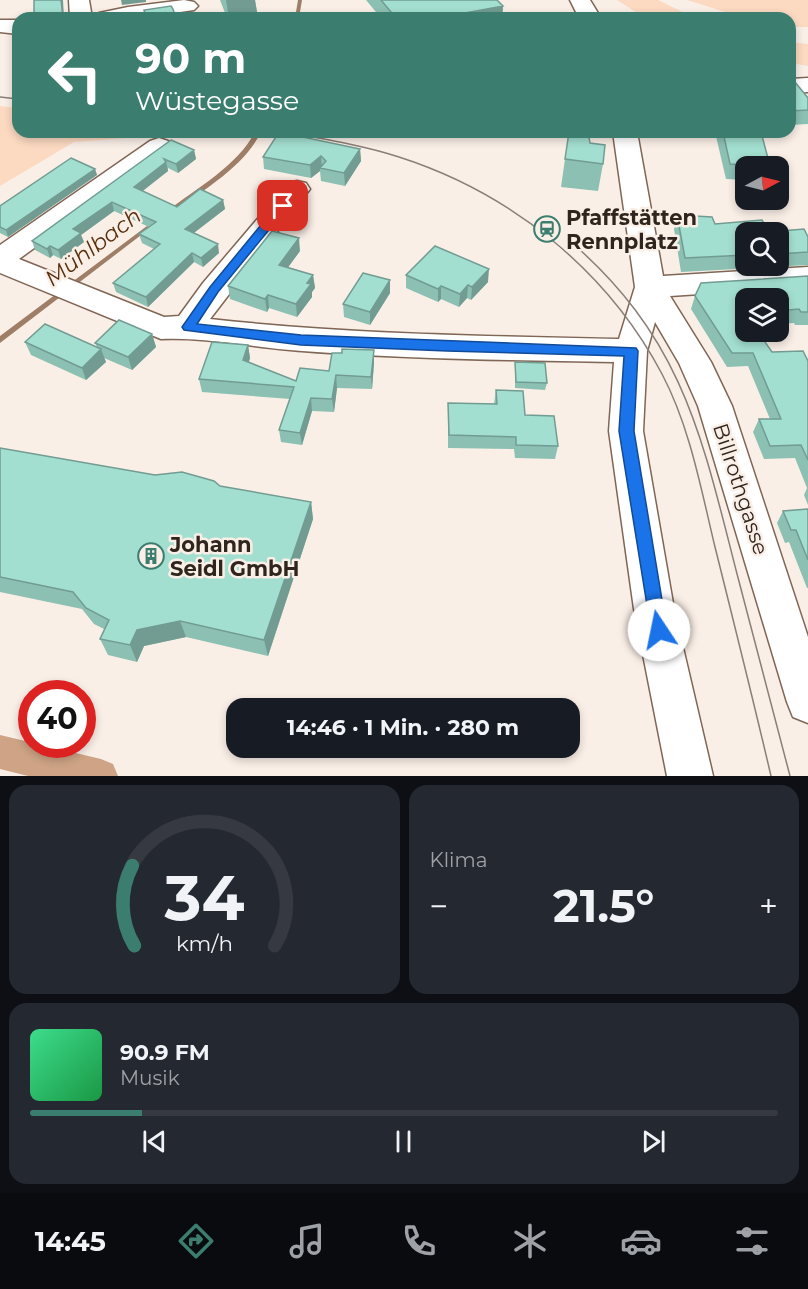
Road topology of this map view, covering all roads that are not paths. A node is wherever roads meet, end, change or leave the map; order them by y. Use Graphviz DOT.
graph roads {
  1 [pos="179,6"];
  2 [pos="143,12"];
  3 [pos="626,138"];
  4 [pos="159,146"];
  5 [pos="297,189"];
  6 [pos="0,260"];
  7 [pos="808,277"];
  8 [pos="650,286"];
  9 [pos="188,327"];
  10 [pos="631,351"];
  11 [pos="808,702"];
  12 [pos="690,776"];
  1 -- 2 [label="street"];
  3 -- 8 [label="street"];
  4 -- 6 [label="street"];
  5 -- 9 [label="street"];
  6 -- 9 [label="street"];
  7 -- 8 [label="street"];
  8 -- 10 [label="street"];
  8 -- 11 [label="street, Billrothgasse"];
  9 -- 10 [label="street"];
  10 -- 12 [label="street"];
}
